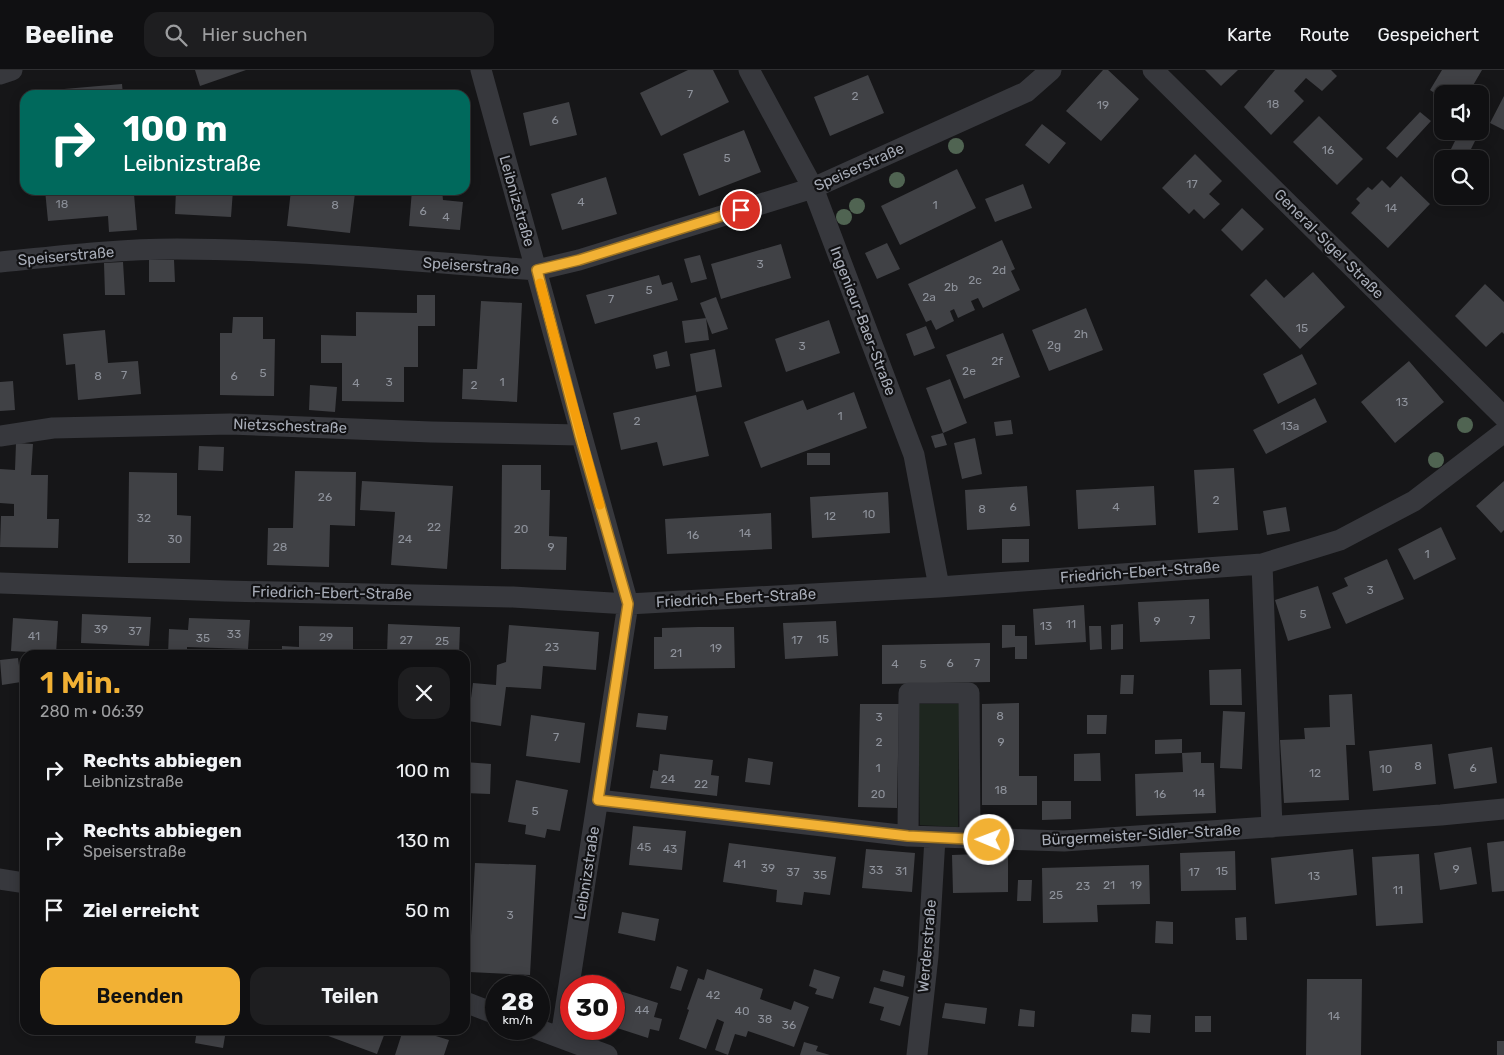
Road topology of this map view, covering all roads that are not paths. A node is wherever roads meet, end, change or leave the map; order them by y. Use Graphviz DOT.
graph roads {
  1 [pos="12,70"];
  2 [pos="481,70"];
  3 [pos="749,70"];
  4 [pos="1051,70"];
  5 [pos="1153,70"];
  6 [pos="0,74"];
  7 [pos="813,188"];
  8 [pos="0,262"];
  9 [pos="537,270"];
  10 [pos="1504,417"];
  11 [pos="1504,432"];
  12 [pos="0,436"];
  13 [pos="580,436"];
  14 [pos="1262,564"];
  15 [pos="0,583"];
  16 [pos="939,587"];
  17 [pos="628,604"];
  18 [pos="598,800"];
  19 [pos="1504,809"];
  20 [pos="1272,827"];
  21 [pos="908,836"];
  22 [pos="935,838"];
  23 [pos="970,839"];
  24 [pos="0,879"];
  25 [pos="20,882"];
  26 [pos="571,975"];
  27 [pos="470,1004"];
  28 [pos="485,1010"];
  29 [pos="569,1040"];
  30 [pos="607,1055"];
  31 [pos="917,1055"];
  1 -- 6 [label="street"];
  2 -- 9 [label="street, Leibnizstraße"];
  3 -- 7 [label="street, Ingenieur-Baer-Straße"];
  4 -- 7 [label="street, Speiserstraße"];
  5 -- 10 [label="street, General-Sigel-Straße"];
  7 -- 9 [label="street, Speiserstraße"];
  7 -- 16 [label="street, Ingenieur-Baer-Straße"];
  8 -- 9 [label="street, Speiserstraße"];
  9 -- 13 [label="street, Leibnizstraße"];
  11 -- 14 [label="street, Friedrich-Ebert-Straße"];
  12 -- 13 [label="street, Nietzschestraße"];
  13 -- 17 [label="street, Leibnizstraße"];
  14 -- 16 [label="street, Friedrich-Ebert-Straße"];
  14 -- 20 [label="street"];
  15 -- 17 [label="street, Friedrich-Ebert-Straße"];
  16 -- 17 [label="street, Friedrich-Ebert-Straße"];
  17 -- 18 [label="street, Leibnizstraße"];
  18 -- 21 [label="street, Bürgermeister-Sidler-Straße"];
  18 -- 26 [label="street, Leibnizstraße"];
  19 -- 20 [label="street, Bürgermeister-Sidler-Straße"];
  20 -- 23 [label="street, Bürgermeister-Sidler-Straße"];
  21 -- 22 [label="street, Bürgermeister-Sidler-Straße"];
  21 -- 23 [label="street"];
  22 -- 23 [label="street, Bürgermeister-Sidler-Straße"];
  22 -- 31 [label="street, Werderstraße"];
  24 -- 25 [label="street"];
  27 -- 28 [label="street"];
  29 -- 30 [label="street"];
}
